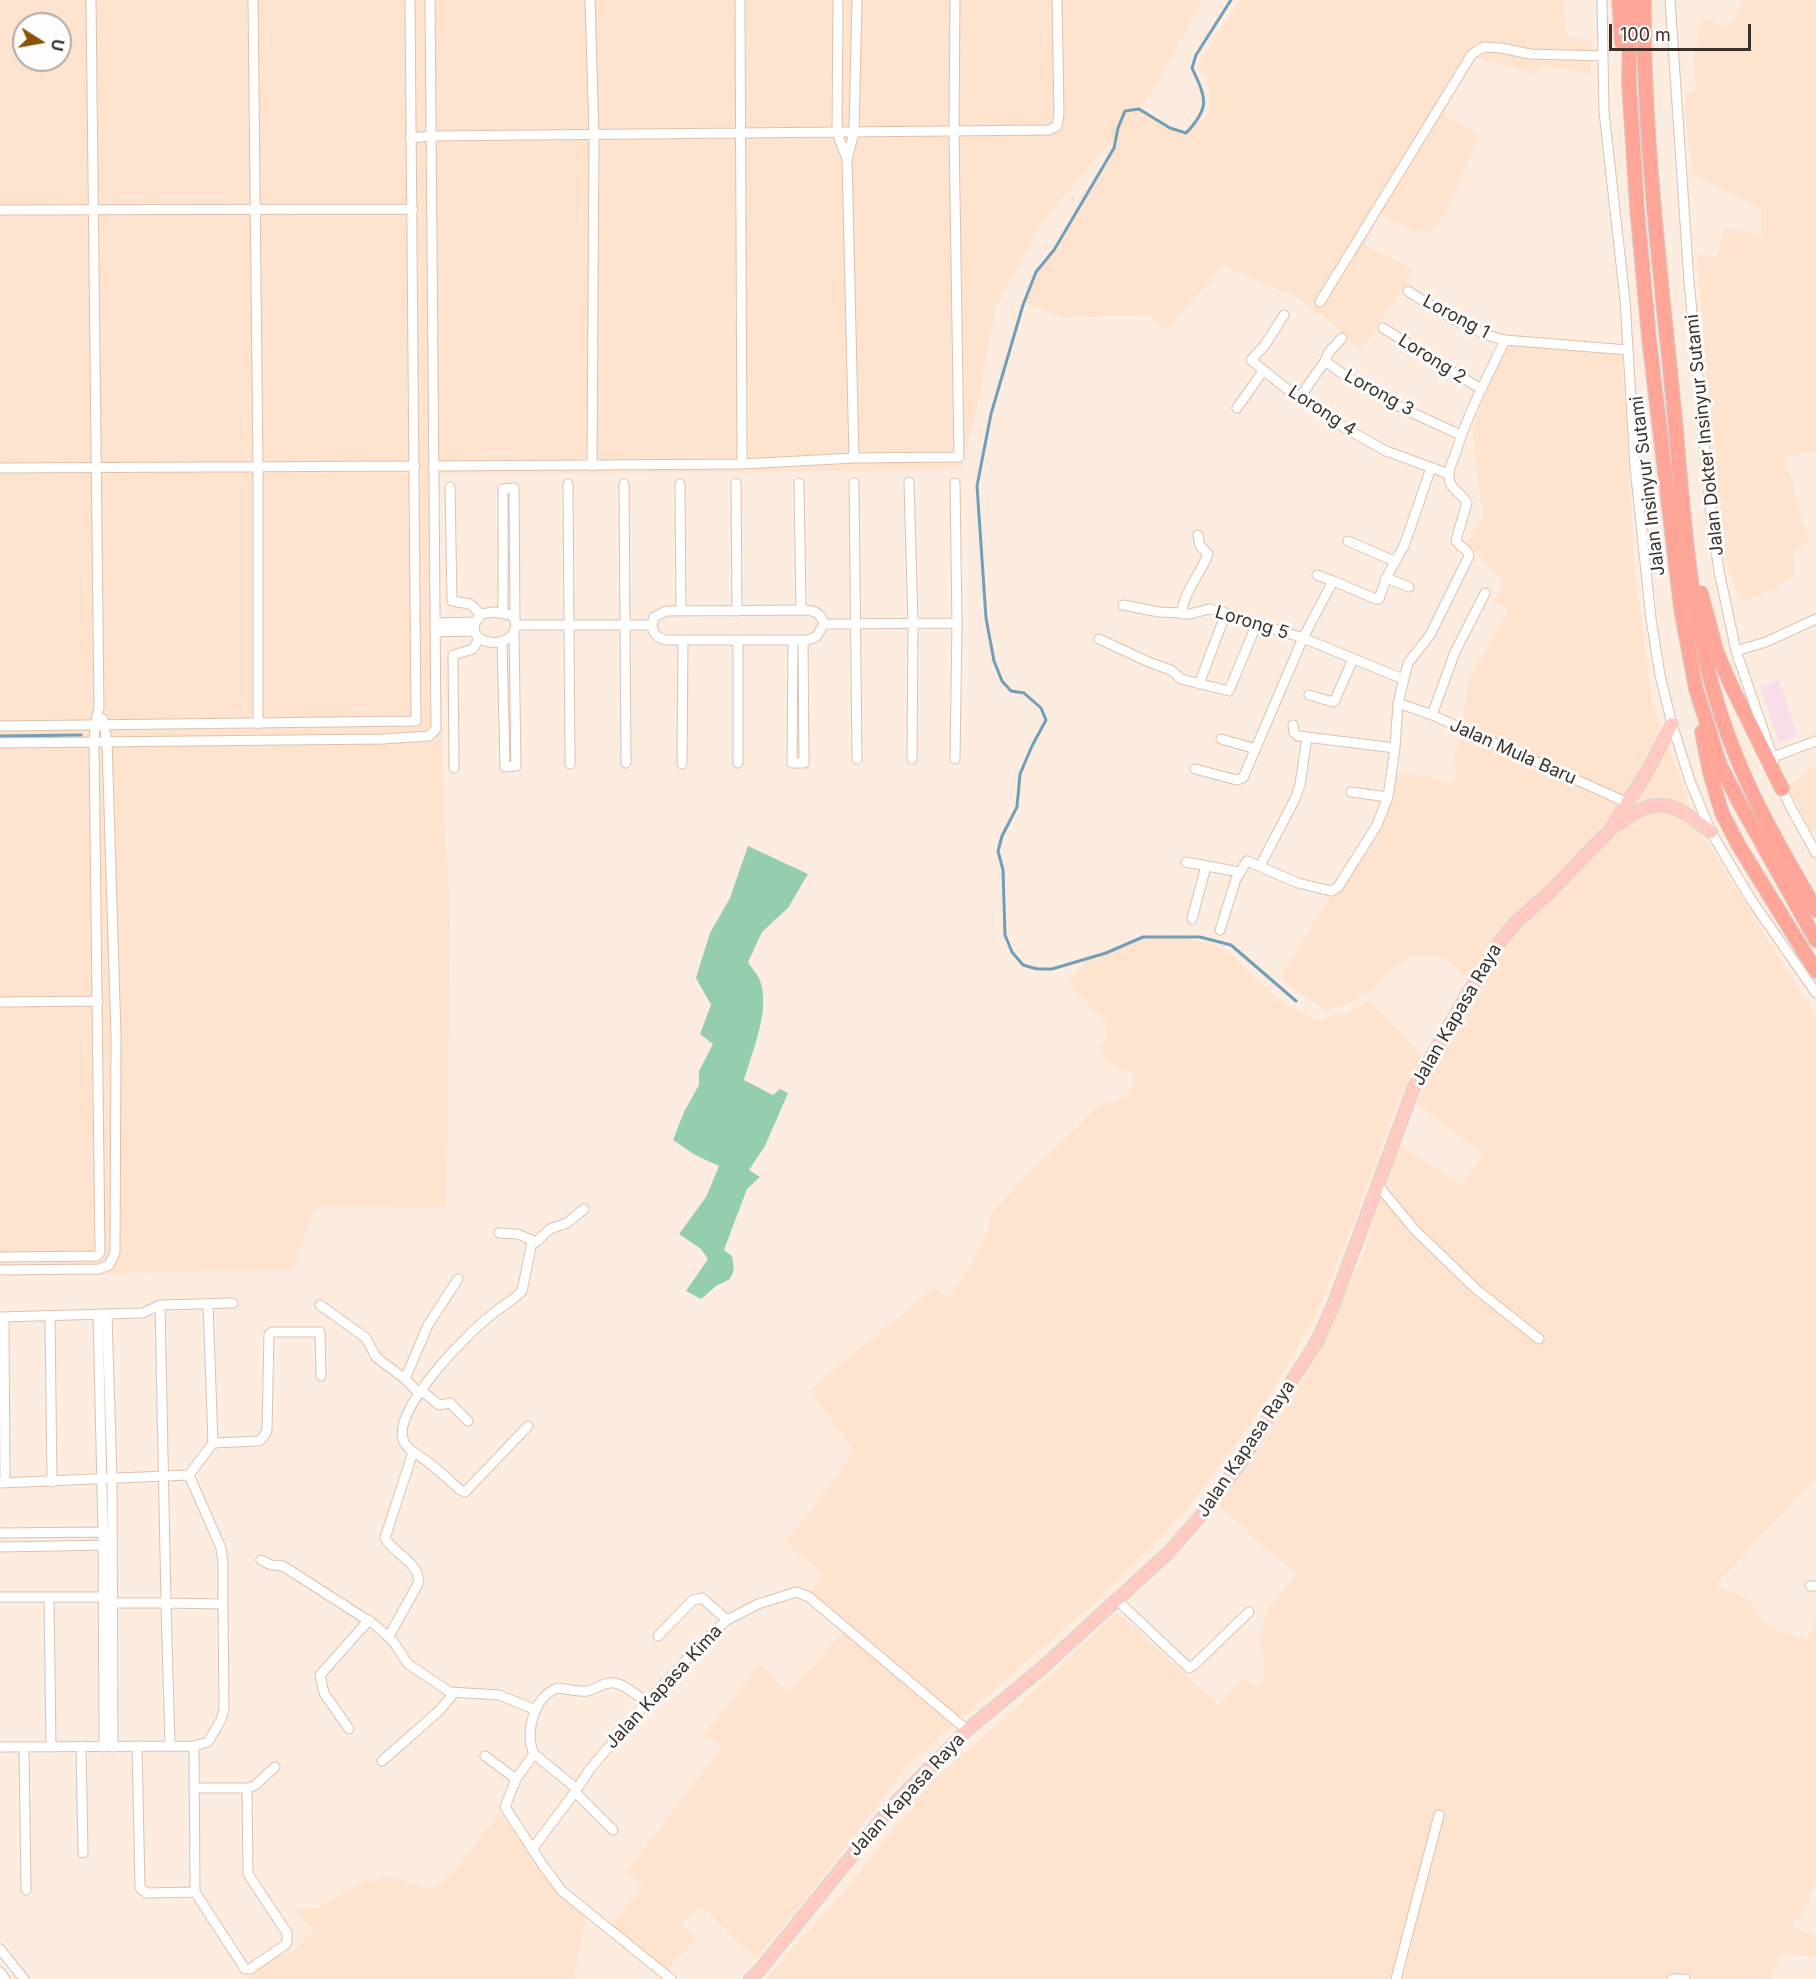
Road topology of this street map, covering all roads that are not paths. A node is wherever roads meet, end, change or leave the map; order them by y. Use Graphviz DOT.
graph roads {
  1 [pos="91,0"];
  2 [pos="253,0"];
  3 [pos="410,0"];
  4 [pos="430,0"];
  5 [pos="590,0"];
  6 [pos="740,0"];
  7 [pos="838,0"];
  8 [pos="857,0"];
  9 [pos="955,0"];
  10 [pos="1058,0"];
  11 [pos="1602,0"];
  12 [pos="1619,0"];
  13 [pos="1630,0"];
  14 [pos="1644,0"];
  15 [pos="1670,0"];
  16 [pos="1603,56"];
  17 [pos="1629,84"];
  18 [pos="954,130"];
  19 [pos="837,133"];
  20 [pos="854,133"];
  21 [pos="594,134"];
  22 [pos="739,134"];
  23 [pos="430,136"];
  24 [pos="410,138"];
  25 [pos="847,159"];
  26 [pos="256,209"];
  27 [pos="412,209"];
  28 [pos="0,210"];
  29 [pos="94,210"];
  30 [pos="1408,291"];
  31 [pos="1320,302"];
  32 [pos="1284,315"];
  33 [pos="1383,328"];
  34 [pos="1342,338"];
  35 [pos="1505,340"];
  36 [pos="1628,350"];
  37 [pos="1324,361"];
  38 [pos="1263,371"];
  39 [pos="1481,389"];
  40 [pos="1300,397"];
  41 [pos="1237,408"];
  42 [pos="1461,435"];
  43 [pos="854,458"];
  44 [pos="742,464"];
  45 [pos="415,466"];
  46 [pos="433,466"];
  47 [pos="592,466"];
  48 [pos="258,467"];
  49 [pos="0,468"];
  50 [pos="1431,468"];
  51 [pos="96,469"];
  52 [pos="1449,474"];
  53 [pos="909,482"];
  54 [pos="736,483"];
  55 [pos="800,483"];
  56 [pos="854,483"];
  57 [pos="955,483"];
  58 [pos="568,484"];
  59 [pos="624,484"];
  60 [pos="680,484"];
  61 [pos="450,487"];
  62 [pos="1684,512"];
  63 [pos="1198,535"];
  64 [pos="1348,541"];
  65 [pos="1394,561"];
  66 [pos="1317,575"];
  67 [pos="1386,578"];
  68 [pos="1333,581"];
  69 [pos="1409,587"];
  70 [pos="1485,593"];
  71 [pos="1123,605"];
  72 [pos="737,610"];
  73 [pos="801,610"];
  74 [pos="681,611"];
  75 [pos="503,612"];
  76 [pos="1182,613"];
  77 [pos="1226,613"];
  78 [pos="1816,619"];
  79 [pos="856,623"];
  80 [pos="913,623"];
  81 [pos="957,623"];
  82 [pos="1257,623"];
  83 [pos="824,624"];
  84 [pos="569,625"];
  85 [pos="626,625"];
  86 [pos="651,625"];
  87 [pos="515,626"];
  88 [pos="477,627"];
  89 [pos="435,628"];
  90 [pos="1303,638"];
  91 [pos="1099,639"];
  92 [pos="683,640"];
  93 [pos="738,640"];
  94 [pos="793,640"];
  95 [pos="803,640"];
  96 [pos="502,641"];
  97 [pos="1736,651"];
  98 [pos="1353,659"];
  99 [pos="1403,679"];
  100 [pos="1199,684"];
  101 [pos="1696,689"];
  102 [pos="1309,695"];
  103 [pos="1398,703"];
  104 [pos="1432,715"];
  105 [pos="416,721"];
  106 [pos="258,724"];
  107 [pos="1672,724"];
  108 [pos="100,725"];
  109 [pos="1293,725"];
  110 [pos="0,726"];
  111 [pos="434,731"];
  112 [pos="1307,737"];
  113 [pos="1221,739"];
  114 [pos="1816,741"];
  115 [pos="94,742"];
  116 [pos="107,742"];
  117 [pos="0,743"];
  118 [pos="1395,748"];
  119 [pos="1256,749"];
  120 [pos="1773,757"];
  121 [pos="857,759"];
  122 [pos="912,759"];
  123 [pos="955,759"];
  124 [pos="738,763"];
  125 [pos="570,764"];
  126 [pos="626,764"];
  127 [pos="682,764"];
  128 [pos="454,768"];
  129 [pos="1195,769"];
  130 [pos="1782,789"];
  131 [pos="1351,792"];
  132 [pos="1388,797"];
  133 [pos="1628,803"];
  134 [pos="1611,829"];
  135 [pos="1711,832"];
  136 [pos="1816,853"];
  137 [pos="1186,862"];
  138 [pos="1206,866"];
  139 [pos="1260,866"];
  140 [pos="1239,872"];
  141 [pos="1816,910"];
  142 [pos="1192,919"];
  143 [pos="1220,930"];
  144 [pos="1816,940"];
  145 [pos="1816,971"];
  146 [pos="1816,993"];
  147 [pos="98,1001"];
  148 [pos="0,1002"];
  149 [pos="1377,1184"];
  150 [pos="584,1209"];
  151 [pos="498,1233"];
  152 [pos="532,1242"];
  153 [pos="99,1255"];
  154 [pos="0,1257"];
  155 [pos="111,1262"];
  156 [pos="0,1270"];
  157 [pos="458,1279"];
  158 [pos="233,1303"];
  159 [pos="208,1304"];
  160 [pos="160,1305"];
  161 [pos="320,1305"];
  162 [pos="103,1315"];
  163 [pos="50,1316"];
  164 [pos="2,1317"];
  165 [pos="1539,1339"];
  166 [pos="321,1376"];
  167 [pos="405,1379"];
  168 [pos="419,1391"];
  169 [pos="468,1421"];
  170 [pos="528,1426"];
  171 [pos="213,1443"];
  172 [pos="413,1452"];
  173 [pos="189,1475"];
  174 [pos="164,1477"];
  175 [pos="107,1479"];
  176 [pos="52,1482"];
  177 [pos="3,1483"];
  178 [pos="108,1532"];
  179 [pos="0,1533"];
  180 [pos="108,1545"];
  181 [pos="0,1547"];
  182 [pos="261,1560"];
  183 [pos="0,1597"];
  184 [pos="49,1597"];
  185 [pos="104,1597"];
  186 [pos="1117,1600"];
  187 [pos="113,1603"];
  188 [pos="166,1603"];
  189 [pos="223,1604"];
  190 [pos="1249,1611"];
  191 [pos="369,1620"];
  192 [pos="727,1620"];
  193 [pos="389,1636"];
  194 [pos="658,1636"];
  195 [pos="454,1693"];
  196 [pos="647,1702"];
  197 [pos="537,1707"];
  198 [pos="349,1729"];
  199 [pos="967,1730"];
  200 [pos="81,1746"];
  201 [pos="137,1746"];
  202 [pos="170,1746"];
  203 [pos="194,1746"];
  204 [pos="0,1747"];
  205 [pos="24,1747"];
  206 [pos="51,1747"];
  207 [pos="109,1747"];
  208 [pos="534,1754"];
  209 [pos="485,1756"];
  210 [pos="382,1761"];
  211 [pos="275,1767"];
  212 [pos="516,1779"];
  213 [pos="194,1788"];
  214 [pos="248,1788"];
  215 [pos="576,1791"];
  216 [pos="1439,1815"];
  217 [pos="613,1830"];
  218 [pos="533,1848"];
  219 [pos="83,1853"];
  220 [pos="26,1890"];
  221 [pos="195,1892"];
  222 [pos="0,1949"];
  223 [pos="0,1972"];
  224 [pos="5,1979"];
  225 [pos="24,1979"];
  226 [pos="671,1979"];
  227 [pos="750,1979"];
  228 [pos="1396,1979"];
  229 [pos="1672,1979"];
  230 [pos="1685,1979"];
  1 -- 29 [label="street"];
  2 -- 26 [label="street"];
  3 -- 24 [label="street"];
  4 -- 23 [label="street"];
  5 -- 21 [label="street"];
  6 -- 22 [label="street"];
  7 -- 19 [label="street"];
  8 -- 20 [label="street"];
  9 -- 18 [label="street"];
  10 -- 18 [label="street"];
  11 -- 16 [label="street"];
  12 -- 17 [label="highway"];
  13 -- 17 [label="highway, Jalan Insinyur Sutami"];
  14 -- 62 [label="highway, Jalan Insinyur Sutami"];
  15 -- 97 [label="street, Jalan Dokter Insinyur Sutami"];
  16 -- 31 [label="street"];
  16 -- 36 [label="street"];
  17 -- 101 [label="highway, Jalan Insinyur Sutami"];
  18 -- 20 [label="street"];
  18 -- 43 [label="street"];
  19 -- 20 [label="street"];
  19 -- 22 [label="street"];
  19 -- 25 [label="street"];
  20 -- 25 [label="street"];
  21 -- 22 [label="street"];
  21 -- 23 [label="street"];
  21 -- 47 [label="street"];
  22 -- 44 [label="street"];
  23 -- 24 [label="street"];
  23 -- 46 [label="street"];
  24 -- 27 [label="street"];
  25 -- 43 [label="street"];
  26 -- 27 [label="street"];
  26 -- 29 [label="street"];
  26 -- 48 [label="street"];
  27 -- 45 [label="street"];
  28 -- 29 [label="street"];
  29 -- 51 [label="street"];
  30 -- 35 [label="street, Lorong 1"];
  32 -- 38 [label="street, Lorong 4"];
  33 -- 39 [label="street, Lorong 2"];
  34 -- 37 [label="street, Lorong 3"];
  35 -- 36 [label="street, Lorong 1"];
  35 -- 39 [label="street"];
  36 -- 107 [label="street"];
  37 -- 40 [label="street"];
  37 -- 42 [label="street, Lorong 3"];
  38 -- 40 [label="street, Lorong 4"];
  38 -- 41 [label="street"];
  39 -- 42 [label="street"];
  40 -- 50 [label="street, Lorong 4"];
  42 -- 52 [label="street"];
  43 -- 44 [label="street"];
  44 -- 47 [label="street"];
  45 -- 48 [label="street"];
  45 -- 105 [label="street"];
  46 -- 47 [label="street"];
  46 -- 89 [label="street"];
  48 -- 51 [label="street"];
  48 -- 106 [label="street"];
  49 -- 51 [label="street"];
  50 -- 52 [label="street, Lorong 4"];
  50 -- 65 [label="street"];
  51 -- 108 [label="street"];
  52 -- 99 [label="street"];
  53 -- 80 [label="street"];
  54 -- 72 [label="street"];
  55 -- 73 [label="street"];
  56 -- 79 [label="street"];
  57 -- 81 [label="street"];
  58 -- 84 [label="street"];
  59 -- 85 [label="street"];
  60 -- 74 [label="street"];
  61 -- 88 [label="street"];
  62 -- 130 [label="highway"];
  62 -- 141 [label="highway, Jalan Insinyur Sutami"];
  63 -- 76 [label="street"];
  64 -- 65 [label="street"];
  65 -- 67 [label="street"];
  66 -- 68 [label="street"];
  67 -- 68 [label="street"];
  67 -- 69 [label="street"];
  68 -- 90 [label="street"];
  70 -- 104 [label="street"];
  71 -- 76 [label="street, Lorong 5"];
  72 -- 73 [label="street"];
  72 -- 74 [label="street"];
  73 -- 83 [label="street"];
  74 -- 86 [label="street"];
  75 -- 87 [label="street"];
  75 -- 87 [label="street"];
  75 -- 88 [label="street"];
  76 -- 77 [label="street, Lorong 5"];
  77 -- 82 [label="street, Lorong 5"];
  77 -- 100 [label="street"];
  78 -- 97 [label="street"];
  79 -- 80 [label="street"];
  79 -- 83 [label="street"];
  79 -- 121 [label="street"];
  80 -- 81 [label="street"];
  80 -- 122 [label="street"];
  81 -- 123 [label="street"];
  82 -- 90 [label="street, Lorong 5"];
  82 -- 100 [label="street"];
  83 -- 95 [label="street"];
  84 -- 85 [label="street"];
  84 -- 87 [label="street"];
  84 -- 125 [label="street"];
  85 -- 86 [label="street"];
  85 -- 126 [label="street"];
  86 -- 92 [label="street"];
  87 -- 96 [label="street"];
  87 -- 96 [label="street"];
  88 -- 89 [label="street"];
  88 -- 96 [label="street"];
  88 -- 128 [label="street"];
  89 -- 111 [label="street"];
  90 -- 98 [label="street, Lorong 5"];
  90 -- 119 [label="street"];
  91 -- 100 [label="street"];
  92 -- 93 [label="street"];
  92 -- 127 [label="street"];
  93 -- 94 [label="street"];
  93 -- 124 [label="street"];
  94 -- 95 [label="street"];
  94 -- 95 [label="street"];
  97 -- 120 [label="street, Jalan Dokter Insinyur Sutami"];
  98 -- 99 [label="street, Lorong 5"];
  98 -- 102 [label="street"];
  99 -- 103 [label="street"];
  101 -- 144 [label="highway, Jalan Insinyur Sutami"];
  101 -- 145 [label="highway"];
  103 -- 104 [label="street, Jalan Mula Baru"];
  103 -- 118 [label="street"];
  104 -- 133 [label="street, Jalan Mula Baru"];
  105 -- 106 [label="street"];
  105 -- 111 [label="street"];
  106 -- 108 [label="street"];
  107 -- 133 [label="main road, Jalan Kapasa Raya"];
  107 -- 135 [label="street"];
  108 -- 110 [label="street"];
  108 -- 115 [label="street"];
  108 -- 116 [label="street"];
  109 -- 112 [label="street"];
  111 -- 116 [label="street"];
  112 -- 118 [label="street"];
  112 -- 139 [label="street"];
  113 -- 119 [label="street"];
  114 -- 120 [label="street"];
  115 -- 116 [label="street"];
  115 -- 117 [label="street"];
  115 -- 147 [label="street"];
  116 -- 155 [label="street"];
  118 -- 132 [label="street"];
  119 -- 129 [label="street"];
  120 -- 130 [label="street, Jalan Dokter Insinyur Sutami"];
  130 -- 136 [label="street, Jalan Dokter Insinyur Sutami"];
  131 -- 132 [label="street"];
  132 -- 139 [label="street"];
  133 -- 134 [label="main road, Jalan Kapasa Raya"];
  134 -- 135 [label="main road, Jalan Kapasa Raya"];
  134 -- 149 [label="main road, Jalan Kapasa Raya"];
  135 -- 146 [label="street"];
  137 -- 138 [label="street"];
  138 -- 140 [label="street"];
  138 -- 142 [label="street"];
  139 -- 140 [label="street"];
  140 -- 143 [label="street"];
  147 -- 148 [label="street"];
  147 -- 153 [label="street"];
  149 -- 165 [label="street"];
  149 -- 186 [label="main road, Jalan Kapasa Raya"];
  150 -- 152 [label="street"];
  151 -- 152 [label="street"];
  152 -- 168 [label="street"];
  153 -- 154 [label="street"];
  153 -- 155 [label="street"];
  155 -- 156 [label="street"];
  157 -- 167 [label="street"];
  158 -- 159 [label="street"];
  159 -- 160 [label="street"];
  159 -- 171 [label="street"];
  160 -- 162 [label="street"];
  160 -- 174 [label="street"];
  161 -- 167 [label="street"];
  162 -- 163 [label="street"];
  162 -- 175 [label="street"];
  163 -- 164 [label="street"];
  163 -- 176 [label="street"];
  164 -- 177 [label="street"];
  166 -- 171 [label="street"];
  167 -- 168 [label="street"];
  168 -- 169 [label="street"];
  168 -- 172 [label="street"];
  170 -- 172 [label="street"];
  171 -- 173 [label="street"];
  172 -- 193 [label="street"];
  173 -- 174 [label="street"];
  173 -- 189 [label="street"];
  174 -- 175 [label="street"];
  174 -- 188 [label="street"];
  175 -- 176 [label="street"];
  175 -- 178 [label="street"];
  176 -- 177 [label="street"];
  178 -- 179 [label="street"];
  178 -- 180 [label="street"];
  180 -- 181 [label="street"];
  180 -- 185 [label="street"];
  180 -- 187 [label="street"];
  182 -- 191 [label="street"];
  183 -- 184 [label="street"];
  184 -- 185 [label="street"];
  184 -- 206 [label="street"];
  185 -- 207 [label="street"];
  186 -- 190 [label="street"];
  186 -- 199 [label="main road, Jalan Kapasa Raya"];
  187 -- 188 [label="street"];
  187 -- 207 [label="street"];
  188 -- 189 [label="street"];
  188 -- 202 [label="street"];
  189 -- 203 [label="street"];
  191 -- 193 [label="street"];
  191 -- 198 [label="street"];
  192 -- 194 [label="street"];
  192 -- 196 [label="street, Jalan Kapasa Kima"];
  192 -- 199 [label="street, Jalan Kapasa Kima"];
  193 -- 195 [label="street"];
  195 -- 197 [label="street"];
  195 -- 210 [label="street"];
  196 -- 197 [label="street"];
  196 -- 215 [label="street, Jalan Kapasa Kima"];
  197 -- 208 [label="street"];
  199 -- 227 [label="main road, Jalan Kapasa Raya"];
  200 -- 206 [label="street"];
  200 -- 207 [label="street"];
  200 -- 219 [label="street"];
  201 -- 202 [label="street"];
  201 -- 207 [label="street"];
  201 -- 221 [label="street"];
  202 -- 203 [label="street"];
  203 -- 213 [label="street"];
  204 -- 205 [label="street"];
  205 -- 206 [label="street"];
  205 -- 220 [label="street"];
  208 -- 212 [label="street"];
  208 -- 215 [label="street"];
  209 -- 212 [label="street"];
  211 -- 214 [label="street"];
  212 -- 218 [label="street"];
  213 -- 214 [label="street"];
  213 -- 221 [label="street"];
  214 -- 221 [label="street"];
  215 -- 217 [label="street"];
  215 -- 218 [label="street, Jalan Kapasa Kima"];
  216 -- 228 [label="street"];
  218 -- 226 [label="street"];
  222 -- 225 [label="street"];
  223 -- 224 [label="street"];
  229 -- 230 [label="street"];
}
